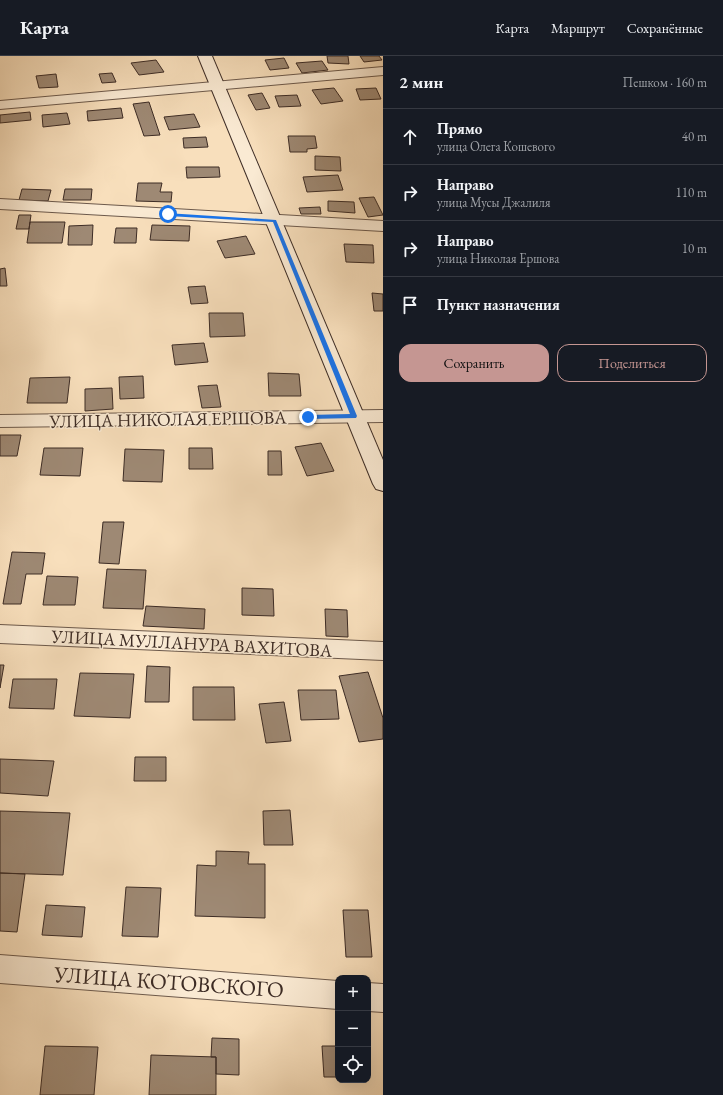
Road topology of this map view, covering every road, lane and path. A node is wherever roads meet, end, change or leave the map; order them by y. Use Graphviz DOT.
graph roads {
  1 [pos="205,56"];
  2 [pos="383,71"];
  3 [pos="219,87"];
  4 [pos="0,105"];
  5 [pos="0,204"];
  6 [pos="274,221"];
  7 [pos="383,226"];
  8 [pos="354,416"];
  9 [pos="383,416"];
  10 [pos="0,421"];
  11 [pos="383,484"];
  12 [pos="0,634"];
  13 [pos="383,651"];
  14 [pos="0,969"];
  15 [pos="335,995"];
  16 [pos="371,997"];
  17 [pos="383,998"];
  1 -- 3 [label="street"];
  2 -- 3 [label="street"];
  3 -- 4 [label="street"];
  3 -- 6 [label="street"];
  5 -- 6 [label="street"];
  6 -- 7 [label="street"];
  6 -- 8 [label="street"];
  8 -- 9 [label="street, УЛИЦА НИКОЛАЯ ЕРШОВА"];
  8 -- 10 [label="street, УЛИЦА НИКОЛАЯ ЕРШОВА"];
  8 -- 11 [label="street"];
  12 -- 13 [label="street, УЛИЦА МУЛЛАНУРА ВАХИТОВА"];
  14 -- 15 [label="street, УЛИЦА КОТОВСКОГО"];
  16 -- 17 [label="street"];
}
